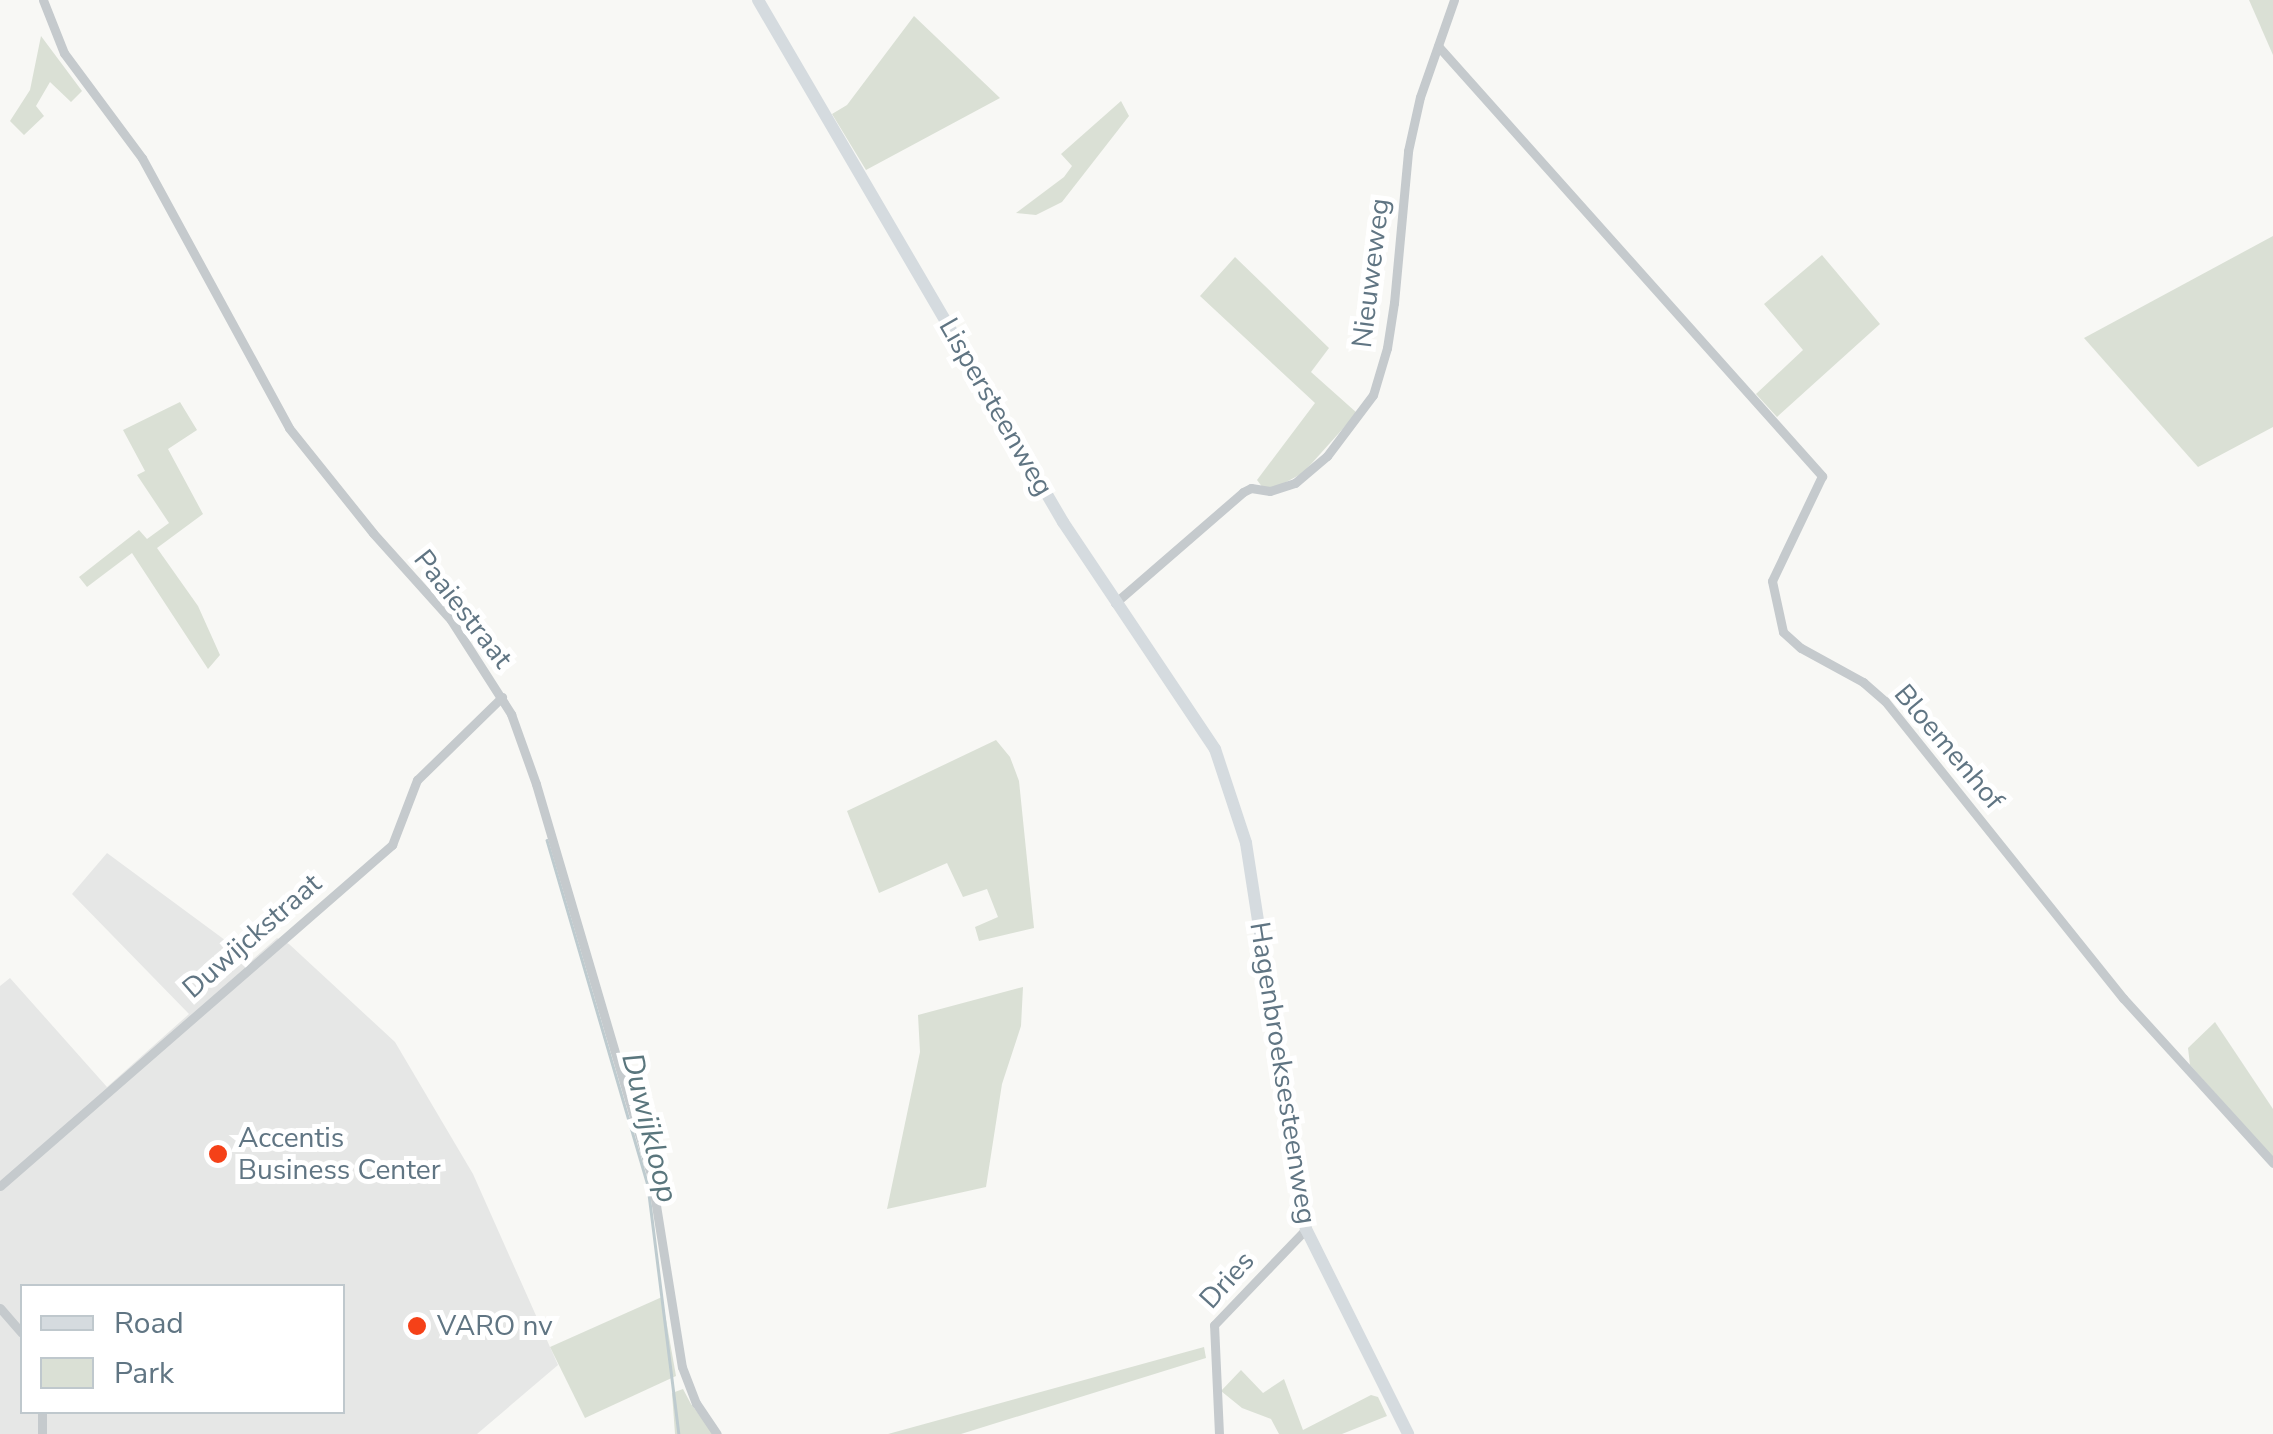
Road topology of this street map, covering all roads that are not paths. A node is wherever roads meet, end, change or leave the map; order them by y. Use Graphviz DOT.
graph roads {
  1 [pos="43,0"];
  2 [pos="758,0"];
  3 [pos="1454,0"];
  4 [pos="1438,46"];
  5 [pos="1115,603"];
  6 [pos="502,697"];
  7 [pos="1237,811"];
  8 [pos="2273,1163"];
  9 [pos="0,1186"];
  10 [pos="1306,1228"];
  11 [pos="0,1308"];
  12 [pos="20,1331"];
  13 [pos="717,1434"];
  14 [pos="1219,1434"];
  15 [pos="1408,1434"];
  1 -- 6 [label="street, Paaiestraat"];
  2 -- 5 [label="street, Lispersteenweg"];
  3 -- 4 [label="street, Nieuweweg"];
  4 -- 5 [label="street, Nieuweweg"];
  4 -- 8 [label="street, Bloemenhof"];
  5 -- 7 [label="street, Lispersteenweg"];
  6 -- 9 [label="street, Duwijckstraat"];
  6 -- 13 [label="street, Paaiestraat"];
  7 -- 10 [label="street, Hagenbroeksesteenweg"];
  10 -- 14 [label="street, Dries"];
  10 -- 15 [label="street, Hagenbroeksesteenweg"];
  11 -- 12 [label="street"];
}
